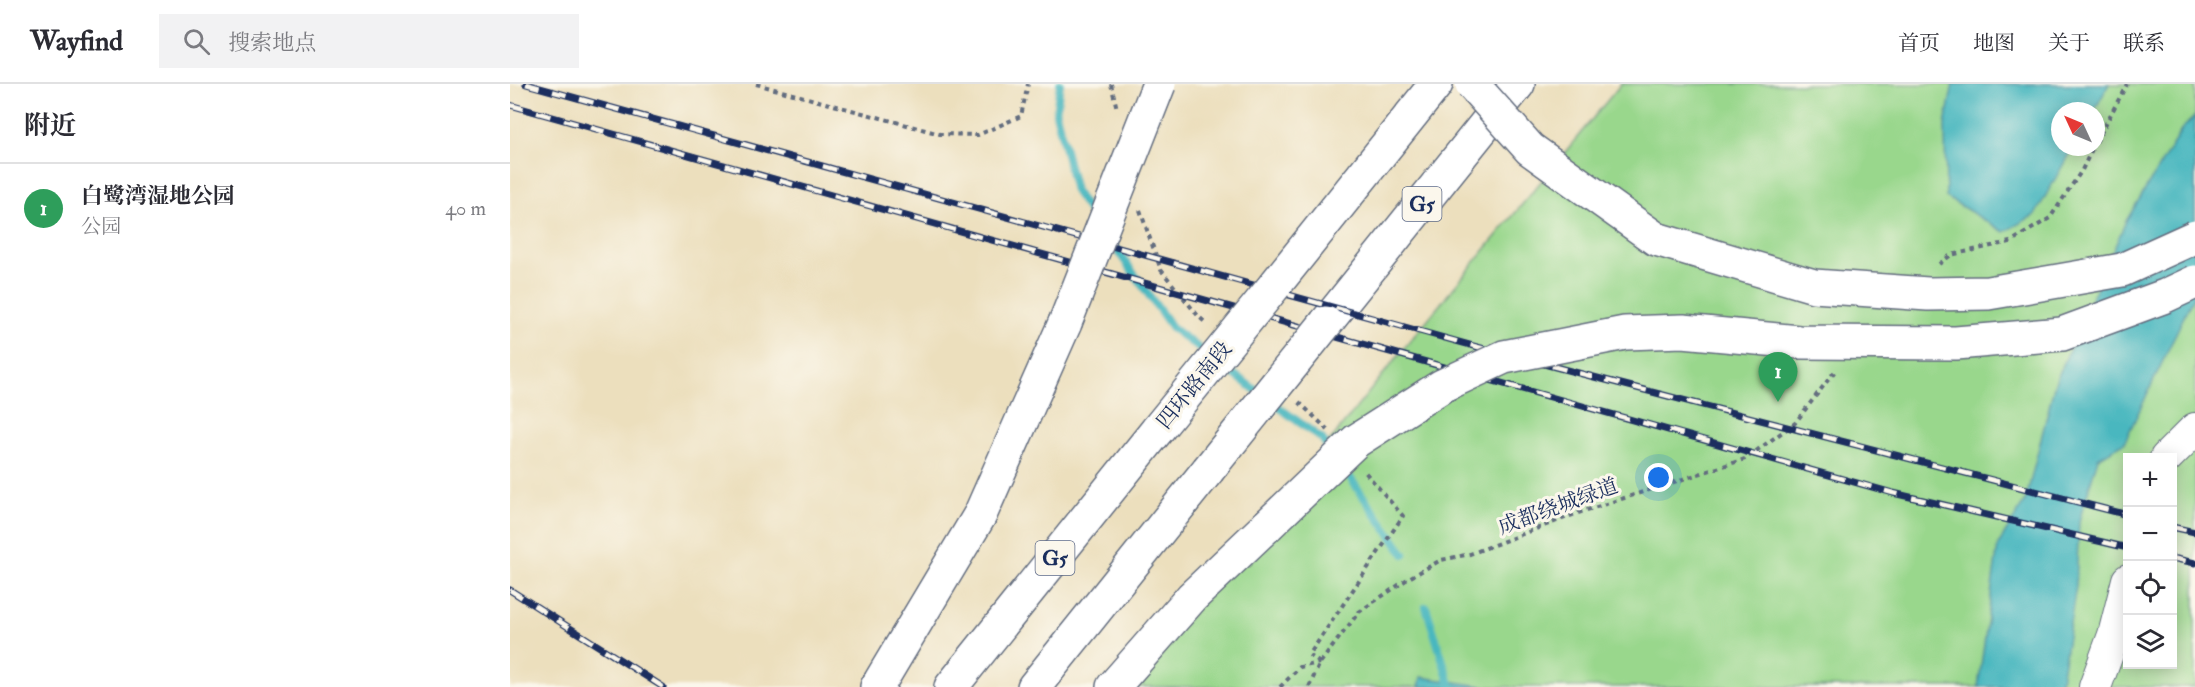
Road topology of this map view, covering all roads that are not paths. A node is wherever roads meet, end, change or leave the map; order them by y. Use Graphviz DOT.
graph roads {
  1 [pos="1159,84"];
  2 [pos="1436,84"];
  3 [pos="1472,84"];
  4 [pos="1518,84"];
  5 [pos="2195,237"];
  6 [pos="2195,282"];
  7 [pos="2195,429"];
  8 [pos="2171,453"];
  9 [pos="2123,597"];
  10 [pos="877,687"];
  11 [pos="951,687"];
  12 [pos="1034,687"];
  13 [pos="1113,687"];
  14 [pos="2095,687"];
  1 -- 10 [label="highway, bridge"];
  2 -- 11 [label="highway, 四环路南段 / G5, bridge"];
  3 -- 5 [label="highway, bridge"];
  4 -- 12 [label="highway, G5, bridge"];
  6 -- 13 [label="highway, bridge"];
  7 -- 8 [label="lane"];
  9 -- 14 [label="lane"];
}
